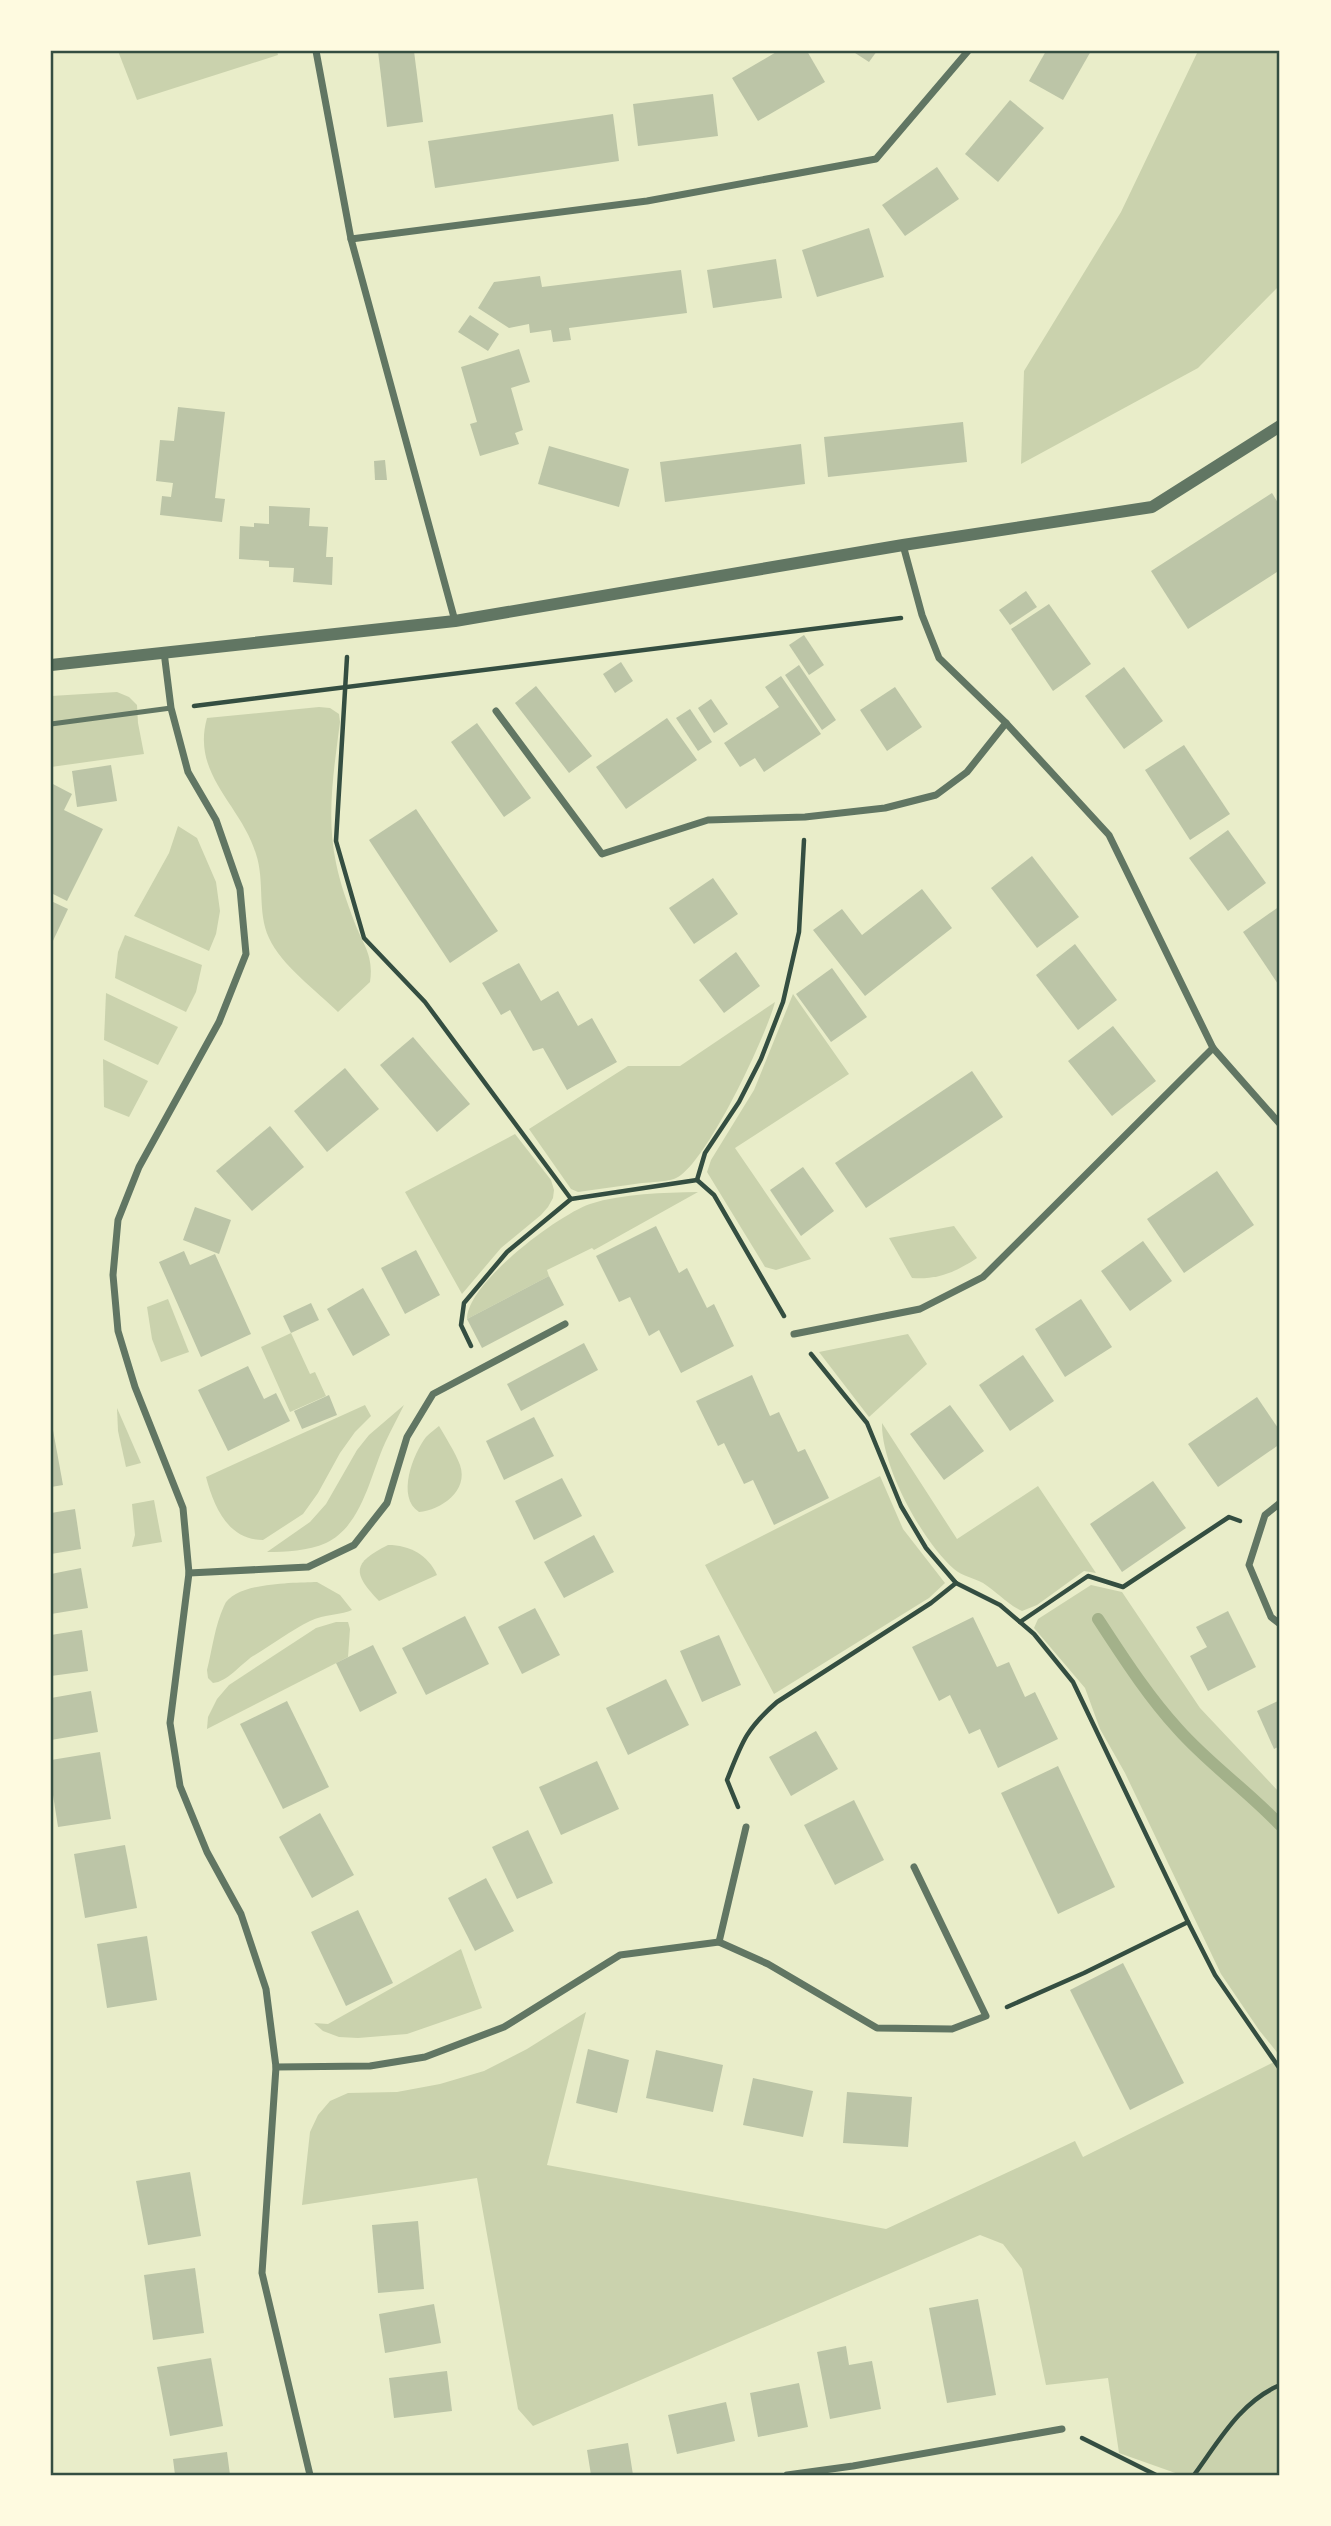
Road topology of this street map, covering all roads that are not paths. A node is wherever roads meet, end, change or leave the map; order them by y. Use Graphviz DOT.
graph roads {
  1 [pos="316,51"];
  2 [pos="968,51"];
  3 [pos="351,239"];
  4 [pos="1280,426"];
  5 [pos="903,545"];
  6 [pos="456,621"];
  7 [pos="164,651"];
  8 [pos="51,665"];
  9 [pos="171,708"];
  10 [pos="496,711"];
  11 [pos="51,723"];
  12 [pos="1006,723"];
  13 [pos="1213,1048"];
  14 [pos="1280,1124"];
  15 [pos="565,1324"];
  16 [pos="794,1334"];
  17 [pos="1280,1503"];
  18 [pos="189,1573"];
  19 [pos="1280,1624"];
  20 [pos="746,1827"];
  21 [pos="914,1867"];
  22 [pos="719,1942"];
  23 [pos="276,2067"];
  24 [pos="1062,2429"];
  25 [pos="853,2466"];
  26 [pos="310,2475"];
  27 [pos="788,2475"];
  28 [pos="853,2475"];
  1 -- 3 [label="street"];
  2 -- 3 [label="street"];
  3 -- 6 [label="street"];
  4 -- 5 [label="street"];
  5 -- 6 [label="street"];
  5 -- 12 [label="street"];
  6 -- 7 [label="street"];
  7 -- 8 [label="street"];
  7 -- 9 [label="street"];
  9 -- 11 [label="lane"];
  9 -- 18 [label="street"];
  10 -- 12 [label="street"];
  12 -- 13 [label="street"];
  13 -- 14 [label="street"];
  13 -- 16 [label="street"];
  15 -- 18 [label="street"];
  17 -- 19 [label="street"];
  18 -- 23 [label="street"];
  20 -- 22 [label="street"];
  21 -- 22 [label="street"];
  22 -- 23 [label="street"];
  23 -- 26 [label="street"];
  24 -- 25 [label="street"];
  25 -- 27 [label="street"];
  25 -- 28 [label="street"];
}
